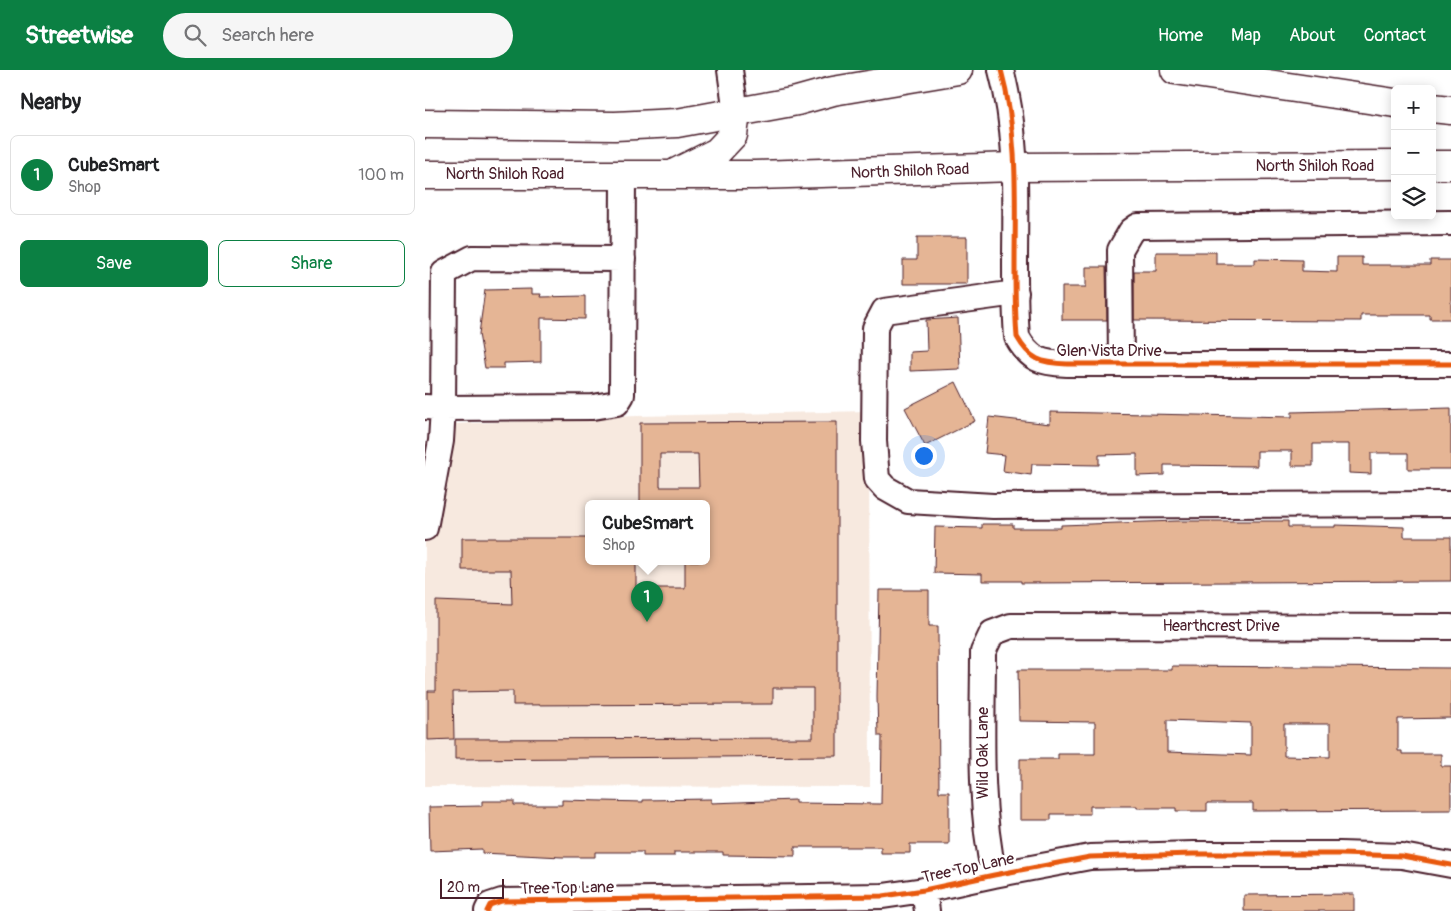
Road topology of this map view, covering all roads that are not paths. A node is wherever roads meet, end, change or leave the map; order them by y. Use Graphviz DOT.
graph roads {
  1 [pos="730,70"];
  2 [pos="958,70"];
  3 [pos="1001,70"];
  4 [pos="1175,70"];
  5 [pos="1391,102"];
  6 [pos="1436,108"];
  7 [pos="1451,110"];
  8 [pos="736,112"];
  9 [pos="425,124"];
  10 [pos="1391,165"];
  11 [pos="1436,165"];
  12 [pos="1451,165"];
  13 [pos="1015,167"];
  14 [pos="623,174"];
  15 [pos="673,174"];
  16 [pos="425,175"];
  17 [pos="1451,223"];
  18 [pos="623,259"];
  19 [pos="1016,293"];
  20 [pos="1121,364"];
  21 [pos="1451,364"];
  22 [pos="434,408"];
  23 [pos="1451,504"];
  24 [pos="425,528"];
  25 [pos="1451,627"];
  26 [pos="992,633"];
  27 [pos="1451,865"];
  28 [pos="994,875"];
  29 [pos="925,901"];
  30 [pos="709,905"];
  31 [pos="488,908"];
  1 -- 8 [label="street"];
  2 -- 8 [label="main road"];
  3 -- 13 [label="street, Glen Vista Drive"];
  4 -- 5 [label="main road"];
  6 -- 7 [label="main road"];
  8 -- 9 [label="main road"];
  8 -- 15 [label="main road"];
  10 -- 13 [label="main road, North Shiloh Road"];
  11 -- 12 [label="main road"];
  13 -- 15 [label="main road, North Shiloh Road"];
  13 -- 19 [label="street, Glen Vista Drive"];
  14 -- 15 [label="main road, North Shiloh Road"];
  14 -- 16 [label="main road, North Shiloh Road"];
  14 -- 18 [label="street"];
  17 -- 20 [label="street"];
  18 -- 22 [label="street"];
  18 -- 22 [label="street"];
  19 -- 20 [label="street, Glen Vista Drive"];
  19 -- 23 [label="street"];
  20 -- 21 [label="street, Glen Vista Drive"];
  22 -- 24 [label="street"];
  25 -- 26 [label="street, Hearthcrest Drive"];
  26 -- 28 [label="street, Wild Oak Lane"];
  27 -- 28 [label="street, Tree Top Lane"];
  28 -- 29 [label="street, Tree Top Lane"];
  29 -- 30 [label="street, Tree Top Lane"];
  30 -- 31 [label="street, Tree Top Lane"];
}
